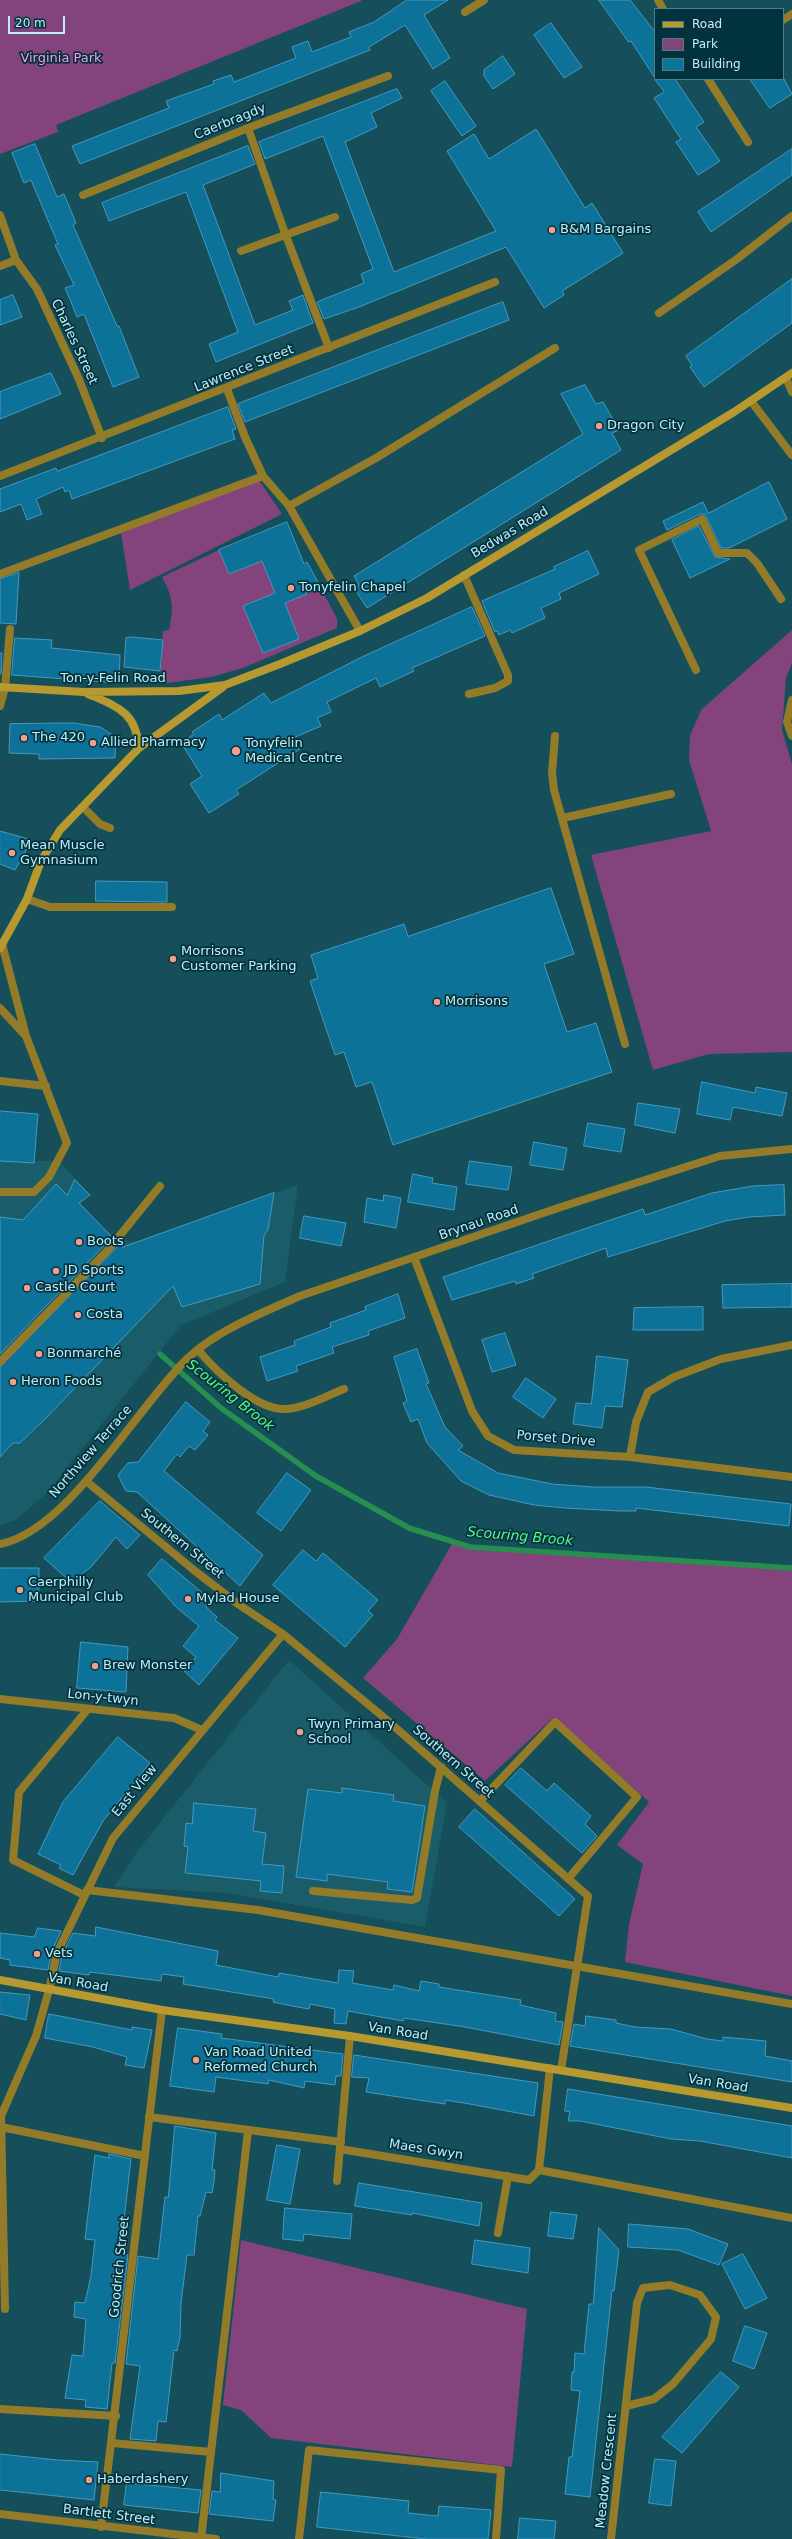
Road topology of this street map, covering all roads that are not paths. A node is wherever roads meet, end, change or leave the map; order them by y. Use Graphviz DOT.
graph roads {
  1 [pos="484,0"];
  2 [pos="465,12"];
  3 [pos="388,76"];
  4 [pos="709,80"];
  5 [pos="248,128"];
  6 [pos="748,142"];
  7 [pos="83,195"];
  8 [pos="0,215"];
  9 [pos="792,216"];
  10 [pos="335,217"];
  11 [pos="286,236"];
  12 [pos="241,251"];
  13 [pos="16,260"];
  14 [pos="0,266"];
  15 [pos="495,282"];
  16 [pos="659,313"];
  17 [pos="329,348"];
  18 [pos="555,348"];
  19 [pos="789,376"];
  20 [pos="227,389"];
  21 [pos="792,392"];
  22 [pos="751,401"];
  23 [pos="102,438"];
  24 [pos="792,455"];
  25 [pos="0,476"];
  26 [pos="263,476"];
  27 [pos="289,506"];
  28 [pos="0,574"];
  29 [pos="464,575"];
  30 [pos="781,599"];
  31 [pos="10,629"];
  32 [pos="360,631"];
  33 [pos="696,670"];
  34 [pos="225,685"];
  35 [pos="2,687"];
  36 [pos="84,692"];
  37 [pos="469,694"];
  38 [pos="792,700"];
  39 [pos="0,706"];
  40 [pos="555,736"];
  41 [pos="792,736"];
  42 [pos="139,748"];
  43 [pos="671,794"];
  44 [pos="83,807"];
  45 [pos="563,818"];
  46 [pos="110,828"];
  47 [pos="27,898"];
  48 [pos="172,907"];
  49 [pos="1,946"];
  50 [pos="0,1008"];
  51 [pos="26,1036"];
  52 [pos="625,1044"];
  53 [pos="0,1081"];
  54 [pos="46,1086"];
  55 [pos="792,1149"];
  56 [pos="160,1186"];
  57 [pos="0,1192"];
  58 [pos="414,1258"];
  59 [pos="792,1346"];
  60 [pos="199,1350"];
  61 [pos="188,1358"];
  62 [pos="0,1362"];
  63 [pos="344,1389"];
  64 [pos="630,1457"];
  65 [pos="792,1477"];
  66 [pos="86,1481"];
  67 [pos="0,1544"];
  68 [pos="283,1634"];
  69 [pos="0,1699"];
  70 [pos="88,1708"];
  71 [pos="202,1730"];
  72 [pos="441,1767"];
  73 [pos="480,1801"];
  74 [pos="568,1879"];
  75 [pos="313,1891"];
  76 [pos="85,1892"];
  77 [pos="578,1967"];
  78 [pos="0,1980"];
  79 [pos="49,1990"];
  80 [pos="792,2004"];
  81 [pos="162,2010"];
  82 [pos="350,2036"];
  83 [pos="550,2068"];
  84 [pos="561,2070"];
  85 [pos="792,2108"];
  86 [pos="149,2117"];
  87 [pos="1,2127"];
  88 [pos="248,2131"];
  89 [pos="341,2145"];
  90 [pos="144,2156"];
  91 [pos="539,2170"];
  92 [pos="508,2176"];
  93 [pos="337,2181"];
  94 [pos="792,2218"];
  95 [pos="498,2233"];
  96 [pos="5,2308"];
  97 [pos="626,2406"];
  98 [pos="0,2409"];
  99 [pos="116,2416"];
  100 [pos="112,2443"];
  101 [pos="211,2452"];
  102 [pos="0,2514"];
  103 [pos="101,2527"];
  104 [pos="201,2538"];
  105 [pos="216,2539"];
  106 [pos="300,2539"];
  107 [pos="496,2539"];
  108 [pos="611,2539"];
  1 -- 2 [label="street"];
  3 -- 5 [label="street, Caerbragdy"];
  4 -- 6 [label="street"];
  5 -- 7 [label="street, Caerbragdy"];
  5 -- 11 [label="street"];
  8 -- 13 [label="street, Charles Street"];
  9 -- 16 [label="street"];
  10 -- 11 [label="street"];
  11 -- 12 [label="street"];
  11 -- 17 [label="street"];
  13 -- 14 [label="street"];
  13 -- 23 [label="street, Charles Street"];
  15 -- 17 [label="street, Lawrence Street"];
  17 -- 20 [label="street, Lawrence Street"];
  18 -- 27 [label="street"];
  19 -- 21 [label="street"];
  19 -- 22 [label="main road, Bedwas Road"];
  20 -- 23 [label="street, Lawrence Street"];
  20 -- 26 [label="street"];
  22 -- 24 [label="street"];
  22 -- 29 [label="main road, Bedwas Road"];
  23 -- 25 [label="street, Lawrence Street"];
  26 -- 27 [label="street"];
  26 -- 28 [label="street"];
  27 -- 32 [label="street"];
  29 -- 32 [label="main road, Bedwas Road"];
  29 -- 37 [label="street"];
  30 -- 33 [label="street"];
  31 -- 35 [label="street"];
  32 -- 34 [label="main road, Bedwas Road"];
  34 -- 36 [label="main road, Ton-y-Felin Road"];
  34 -- 42 [label="main road"];
  35 -- 36 [label="main road, Ton-y-Felin Road"];
  35 -- 39 [label="street"];
  36 -- 42 [label="main road"];
  38 -- 41 [label="street"];
  40 -- 45 [label="street"];
  42 -- 44 [label="main road"];
  43 -- 45 [label="street"];
  44 -- 46 [label="street"];
  44 -- 47 [label="main road"];
  45 -- 52 [label="street"];
  47 -- 48 [label="street"];
  47 -- 49 [label="main road"];
  49 -- 51 [label="street"];
  50 -- 51 [label="street"];
  51 -- 54 [label="street"];
  53 -- 54 [label="street"];
  54 -- 57 [label="street"];
  55 -- 58 [label="street, Brynau Road"];
  56 -- 62 [label="street"];
  58 -- 60 [label="street, Brynau Road"];
  58 -- 64 [label="street, Porset Drive"];
  59 -- 64 [label="street"];
  60 -- 61 [label="street, Brynau Road"];
  60 -- 63 [label="street"];
  61 -- 66 [label="street, Northview Terrace"];
  64 -- 65 [label="street, Porset Drive"];
  66 -- 67 [label="street, Northview Terrace"];
  66 -- 68 [label="street, Southern Street"];
  68 -- 71 [label="street, East View"];
  68 -- 72 [label="street, Southern Street"];
  69 -- 70 [label="street, Lon-y-twyn"];
  70 -- 71 [label="street, Lon-y-twyn"];
  70 -- 76 [label="street"];
  71 -- 76 [label="street, East View"];
  72 -- 73 [label="street, Southern Street"];
  72 -- 75 [label="street"];
  73 -- 74 [label="street, Southern Street"];
  73 -- 74 [label="street"];
  74 -- 77 [label="street, Southern Street"];
  76 -- 77 [label="street"];
  76 -- 79 [label="street, East View"];
  77 -- 80 [label="street"];
  77 -- 84 [label="street, Southern Street"];
  78 -- 79 [label="main road, Van Road"];
  79 -- 81 [label="main road, Van Road"];
  79 -- 87 [label="street, East View"];
  81 -- 82 [label="main road, Van Road"];
  81 -- 86 [label="street, Goodrich Street"];
  82 -- 83 [label="main road, Van Road"];
  82 -- 89 [label="street"];
  83 -- 84 [label="main road, Van Road"];
  83 -- 91 [label="street"];
  84 -- 85 [label="main road, Van Road"];
  86 -- 88 [label="street, Maes Gwyn"];
  86 -- 90 [label="street, Goodrich Street"];
  87 -- 90 [label="street"];
  87 -- 96 [label="street, East View"];
  88 -- 89 [label="street, Maes Gwyn"];
  88 -- 101 [label="street"];
  89 -- 92 [label="street, Maes Gwyn"];
  89 -- 93 [label="street"];
  90 -- 99 [label="street, Goodrich Street"];
  91 -- 92 [label="street, Maes Gwyn"];
  91 -- 94 [label="street"];
  92 -- 95 [label="street"];
  97 -- 97 [label="street, Meadow Crescent"];
  97 -- 108 [label="street, Meadow Crescent"];
  98 -- 99 [label="street"];
  99 -- 100 [label="street, Goodrich Street"];
  100 -- 101 [label="street"];
  100 -- 103 [label="street, Goodrich Street"];
  101 -- 104 [label="street"];
  102 -- 103 [label="street, Bartlett Street"];
  103 -- 104 [label="street, Bartlett Street"];
  104 -- 105 [label="street, Bartlett Street"];
  106 -- 107 [label="street"];
}
